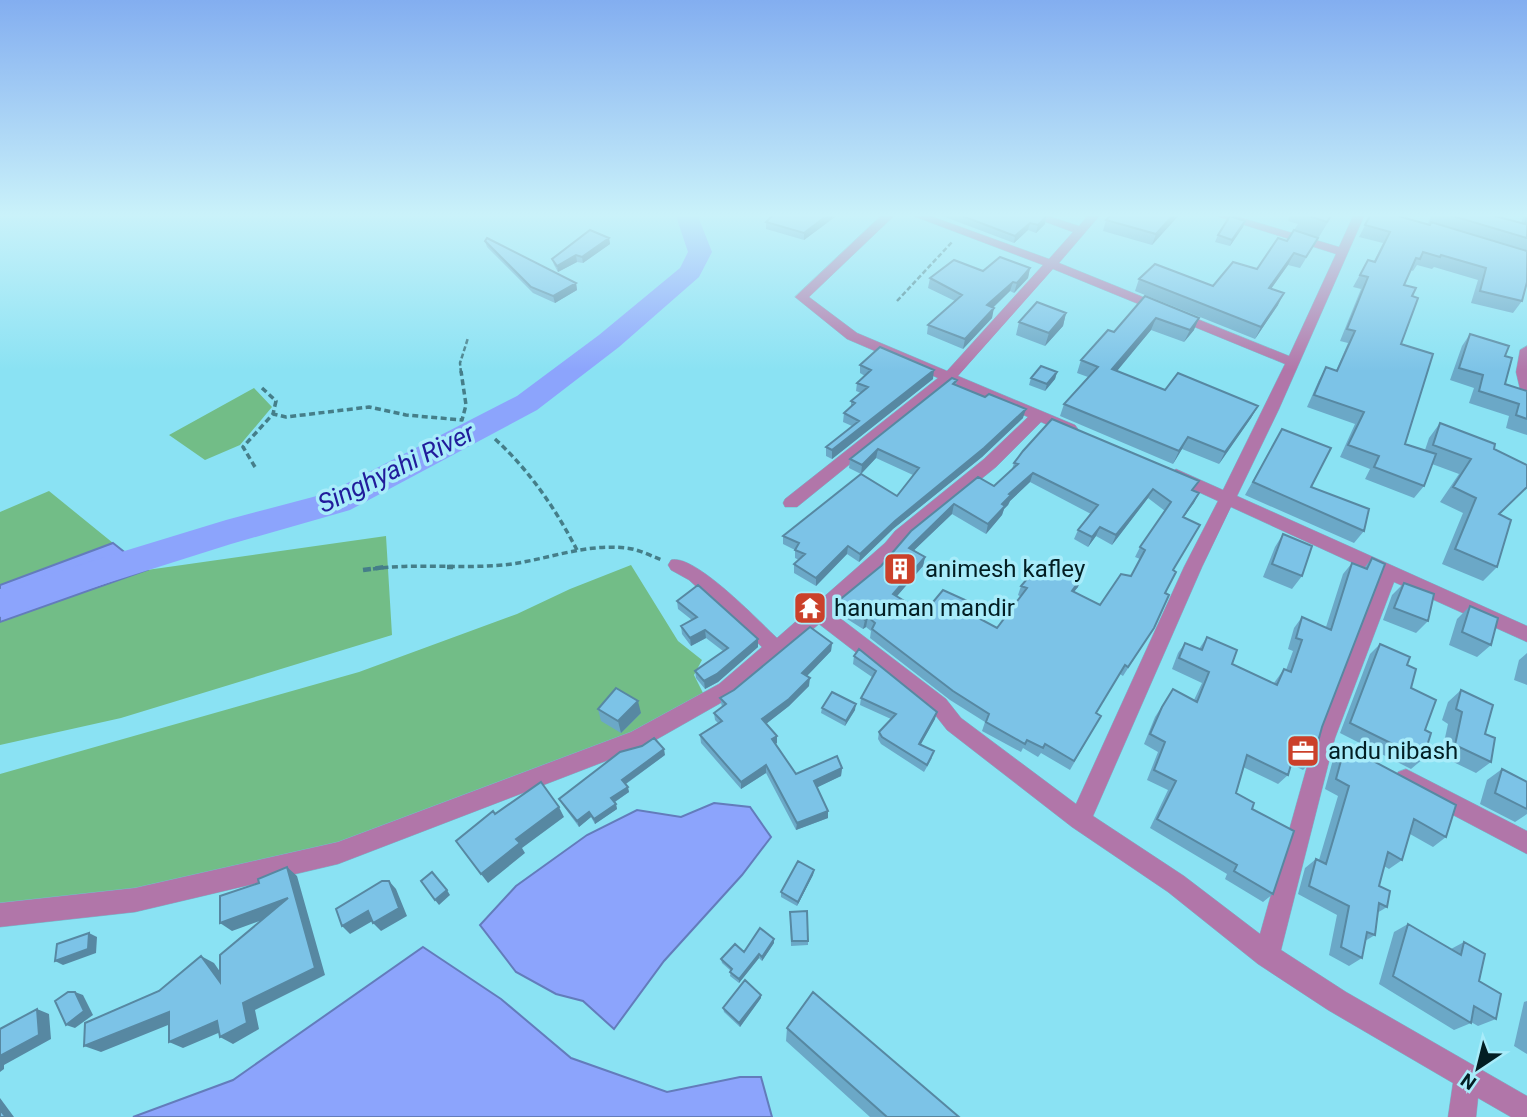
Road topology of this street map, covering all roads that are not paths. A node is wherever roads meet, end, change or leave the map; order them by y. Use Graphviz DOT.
graph roads {
  1 [pos="833,266"];
  2 [pos="1052,266"];
  3 [pos="1056,266"];
  4 [pos="1337,266"];
  5 [pos="1527,349"];
  6 [pos="1293,362"];
  7 [pos="950,376"];
  8 [pos="1527,389"];
  9 [pos="1039,415"];
  10 [pos="1088,437"];
  11 [pos="1160,468"];
  12 [pos="1227,496"];
  13 [pos="791,503"];
  14 [pos="677,565"];
  15 [pos="1389,572"];
  16 [pos="819,613"];
  17 [pos="1527,634"];
  18 [pos="775,647"];
  19 [pos="1325,738"];
  20 [pos="1349,750"];
  21 [pos="1385,768"];
  22 [pos="1080,820"];
  23 [pos="1527,843"];
  24 [pos="0,915"];
  25 [pos="1267,955"];
  26 [pos="1467,1077"];
  27 [pos="1527,1111"];
  28 [pos="1462,1117"];
  1 -- 7 [label="street"];
  2 -- 7 [label="street"];
  3 -- 6 [label="street"];
  4 -- 6 [label="street"];
  5 -- 8 [label="street"];
  6 -- 12 [label="street"];
  7 -- 9 [label="street"];
  7 -- 13 [label="street"];
  9 -- 10 [label="street"];
  9 -- 16 [label="street"];
  11 -- 12 [label="street"];
  12 -- 15 [label="street"];
  12 -- 22 [label="street"];
  14 -- 18 [label="street"];
  15 -- 17 [label="street"];
  15 -- 19 [label="street"];
  16 -- 18 [label="street"];
  16 -- 22 [label="street"];
  18 -- 24 [label="street"];
  19 -- 20 [label="street"];
  19 -- 25 [label="street"];
  21 -- 23 [label="street"];
  22 -- 25 [label="street"];
  25 -- 26 [label="street"];
  26 -- 27 [label="street"];
  26 -- 28 [label="street"];
}
